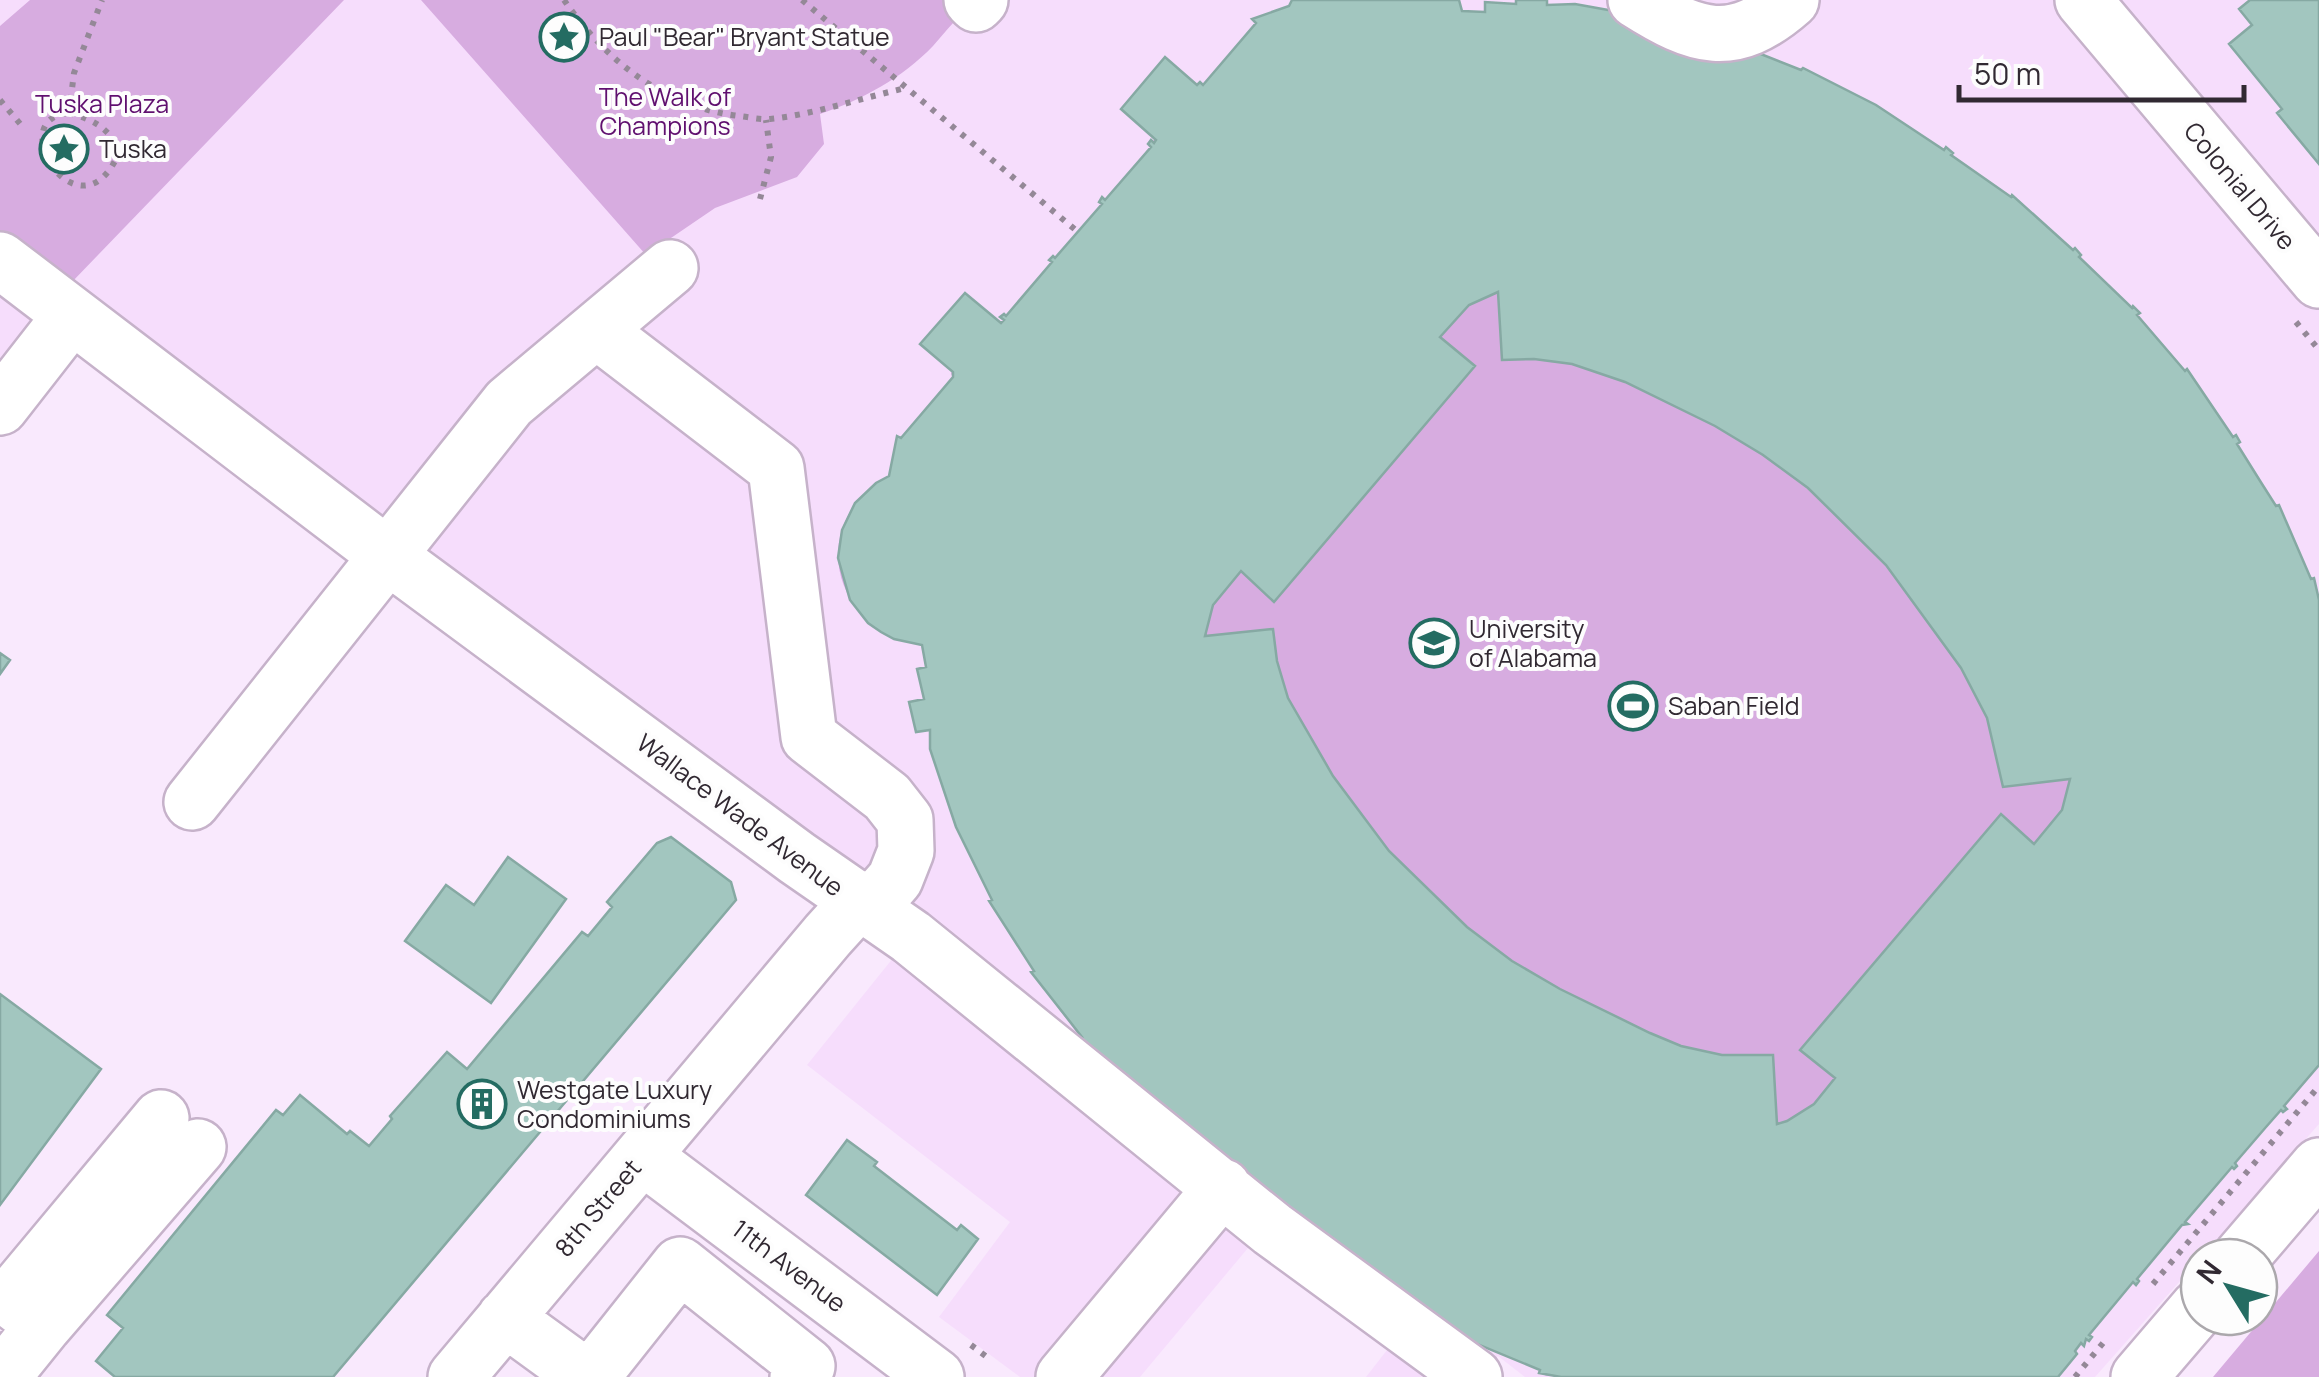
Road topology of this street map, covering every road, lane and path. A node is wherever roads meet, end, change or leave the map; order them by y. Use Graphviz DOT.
graph roads {
  1 [pos="102,0"];
  2 [pos="564,0"];
  3 [pos="802,0"];
  4 [pos="1636,0"];
  5 [pos="1791,0"];
  6 [pos="2083,0"];
  7 [pos="906,88"];
  8 [pos="0,100"];
  9 [pos="69,113"];
  10 [pos="40,114"];
  11 [pos="31,120"];
  12 [pos="766,120"];
  13 [pos="22,126"];
  14 [pos="14,141"];
  15 [pos="52,182"];
  16 [pos="760,199"];
  17 [pos="1078,232"];
  18 [pos="0,260"];
  19 [pos="670,268"];
  20 [pos="2319,280"];
  21 [pos="71,316"];
  22 [pos="596,330"];
  23 [pos="0,407"];
  24 [pos="388,556"];
  25 [pos="192,802"];
  26 [pos="858,902"];
  27 [pos="2319,1086"];
  28 [pos="180,1132"];
  29 [pos="642,1156"];
  30 [pos="2319,1166"];
  31 [pos="1223,1187"];
  32 [pos="2259,1237"];
  33 [pos="2148,1290"];
  34 [pos="505,1318"];
  35 [pos="2179,1320"];
  36 [pos="2125,1355"];
  37 [pos="2,1377"];
  38 [pos="456,1377"];
  39 [pos="588,1377"];
  40 [pos="798,1377"];
  41 [pos="936,1377"];
  42 [pos="1064,1377"];
  43 [pos="1474,1377"];
  44 [pos="2074,1377"];
  1 -- 9 [label="path"];
  2 -- 12 [label="path"];
  3 -- 7 [label="path"];
  4 -- 5 [label="street"];
  6 -- 20 [label="street, Colonial Drive"];
  7 -- 12 [label="path"];
  7 -- 17 [label="path"];
  8 -- 13 [label="path"];
  9 -- 10 [label="path"];
  9 -- 15 [label="path"];
  11 -- 13 [label="path"];
  12 -- 16 [label="path"];
  13 -- 14 [label="path"];
  18 -- 21 [label="street, Wallace Wade Avenue"];
  19 -- 22 [label="street"];
  21 -- 23 [label="street"];
  21 -- 24 [label="street, Wallace Wade Avenue"];
  22 -- 24 [label="street"];
  22 -- 26 [label="street, 8th Street"];
  24 -- 25 [label="street"];
  24 -- 26 [label="street, Wallace Wade Avenue"];
  26 -- 29 [label="street, 8th Street"];
  26 -- 31 [label="street, Wallace Wade Avenue"];
  27 -- 33 [label="path"];
  28 -- 37 [label="street"];
  29 -- 34 [label="street, 8th Street"];
  29 -- 41 [label="street, 11th Avenue"];
  30 -- 32 [label="street"];
  31 -- 42 [label="street"];
  31 -- 43 [label="street, Wallace Wade Avenue"];
  34 -- 38 [label="street, 8th Street"];
  34 -- 39 [label="street"];
  35 -- 36 [label="street"];
  36 -- 44 [label="path"];
  39 -- 40 [label="street"];
}
